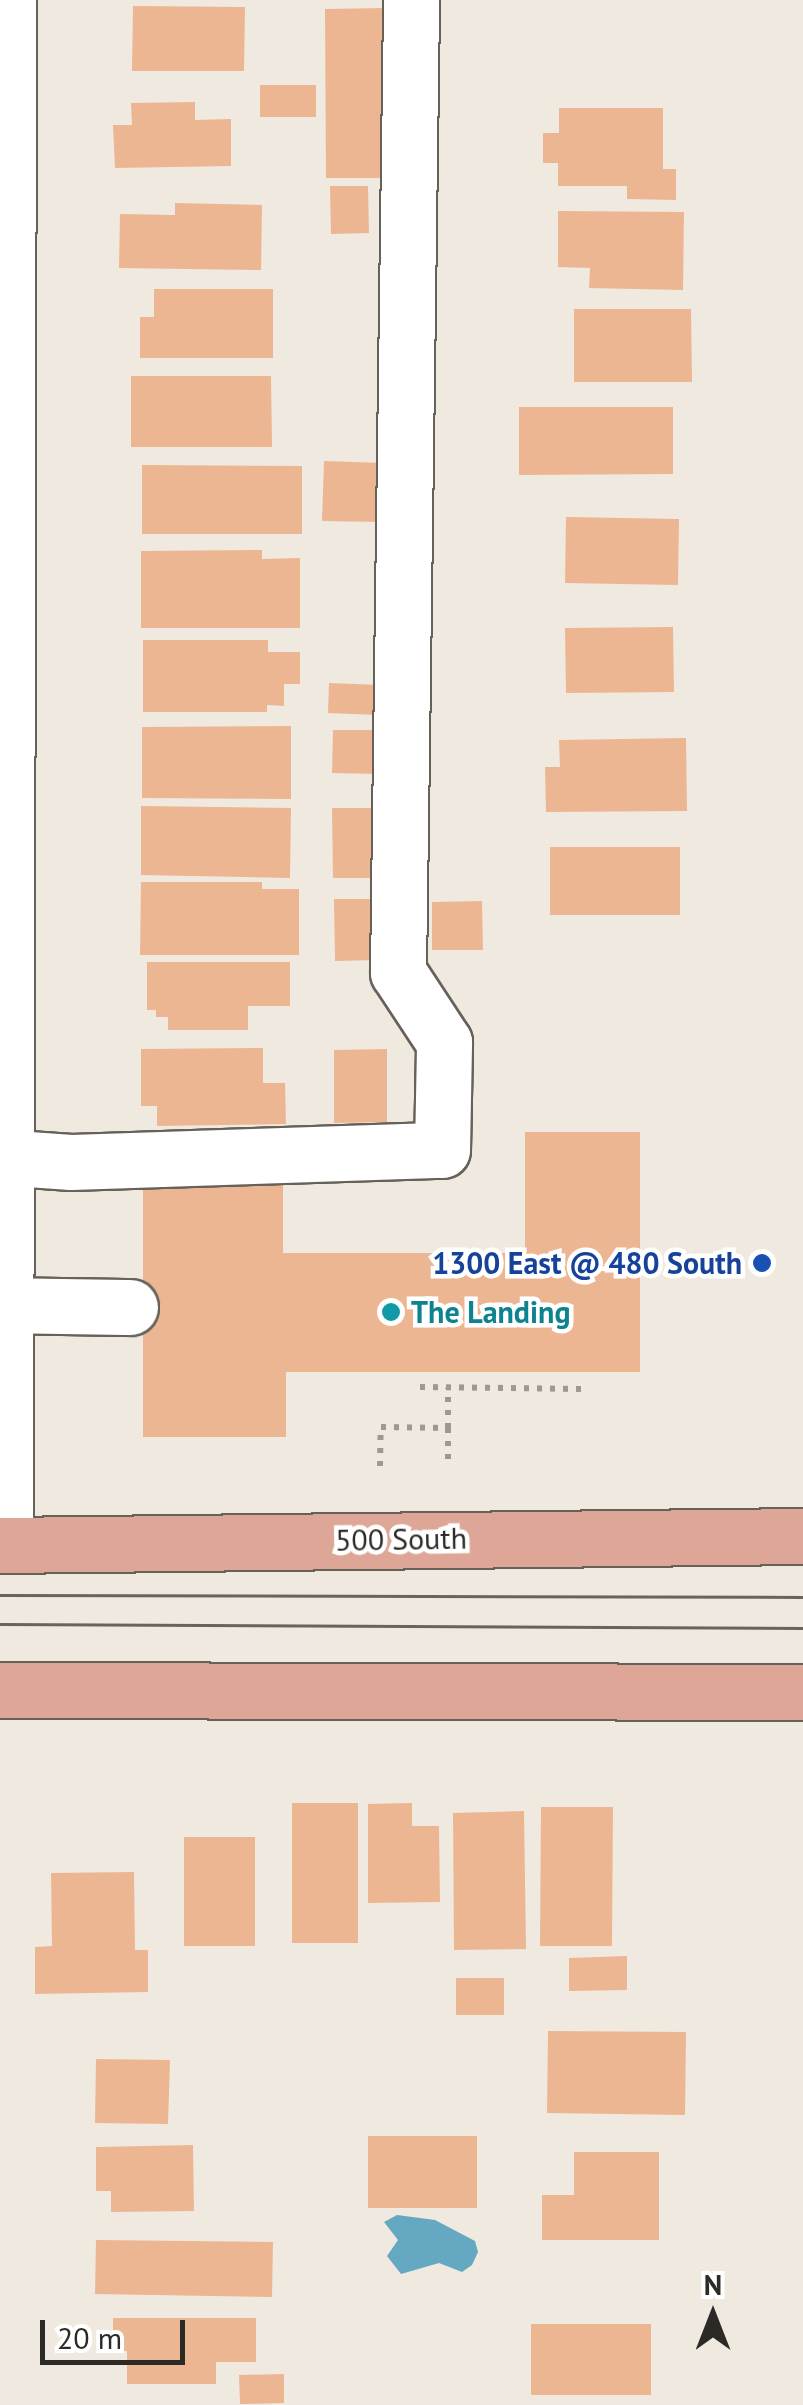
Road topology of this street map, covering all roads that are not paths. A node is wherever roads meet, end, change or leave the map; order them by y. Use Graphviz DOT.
graph roads {
  1 [pos="8,0"];
  2 [pos="411,0"];
  3 [pos="3,1157"];
  4 [pos="5,1305"];
  5 [pos="130,1308"];
  6 [pos="803,1536"];
  7 [pos="2,1545"];
  8 [pos="0,1690"];
  9 [pos="803,1692"];
  1 -- 3 [label="street"];
  2 -- 3 [label="street"];
  3 -- 4 [label="street"];
  4 -- 5 [label="street"];
  4 -- 7 [label="street"];
  6 -- 7 [label="main road, 500 South"];
  8 -- 9 [label="main road"];
}
